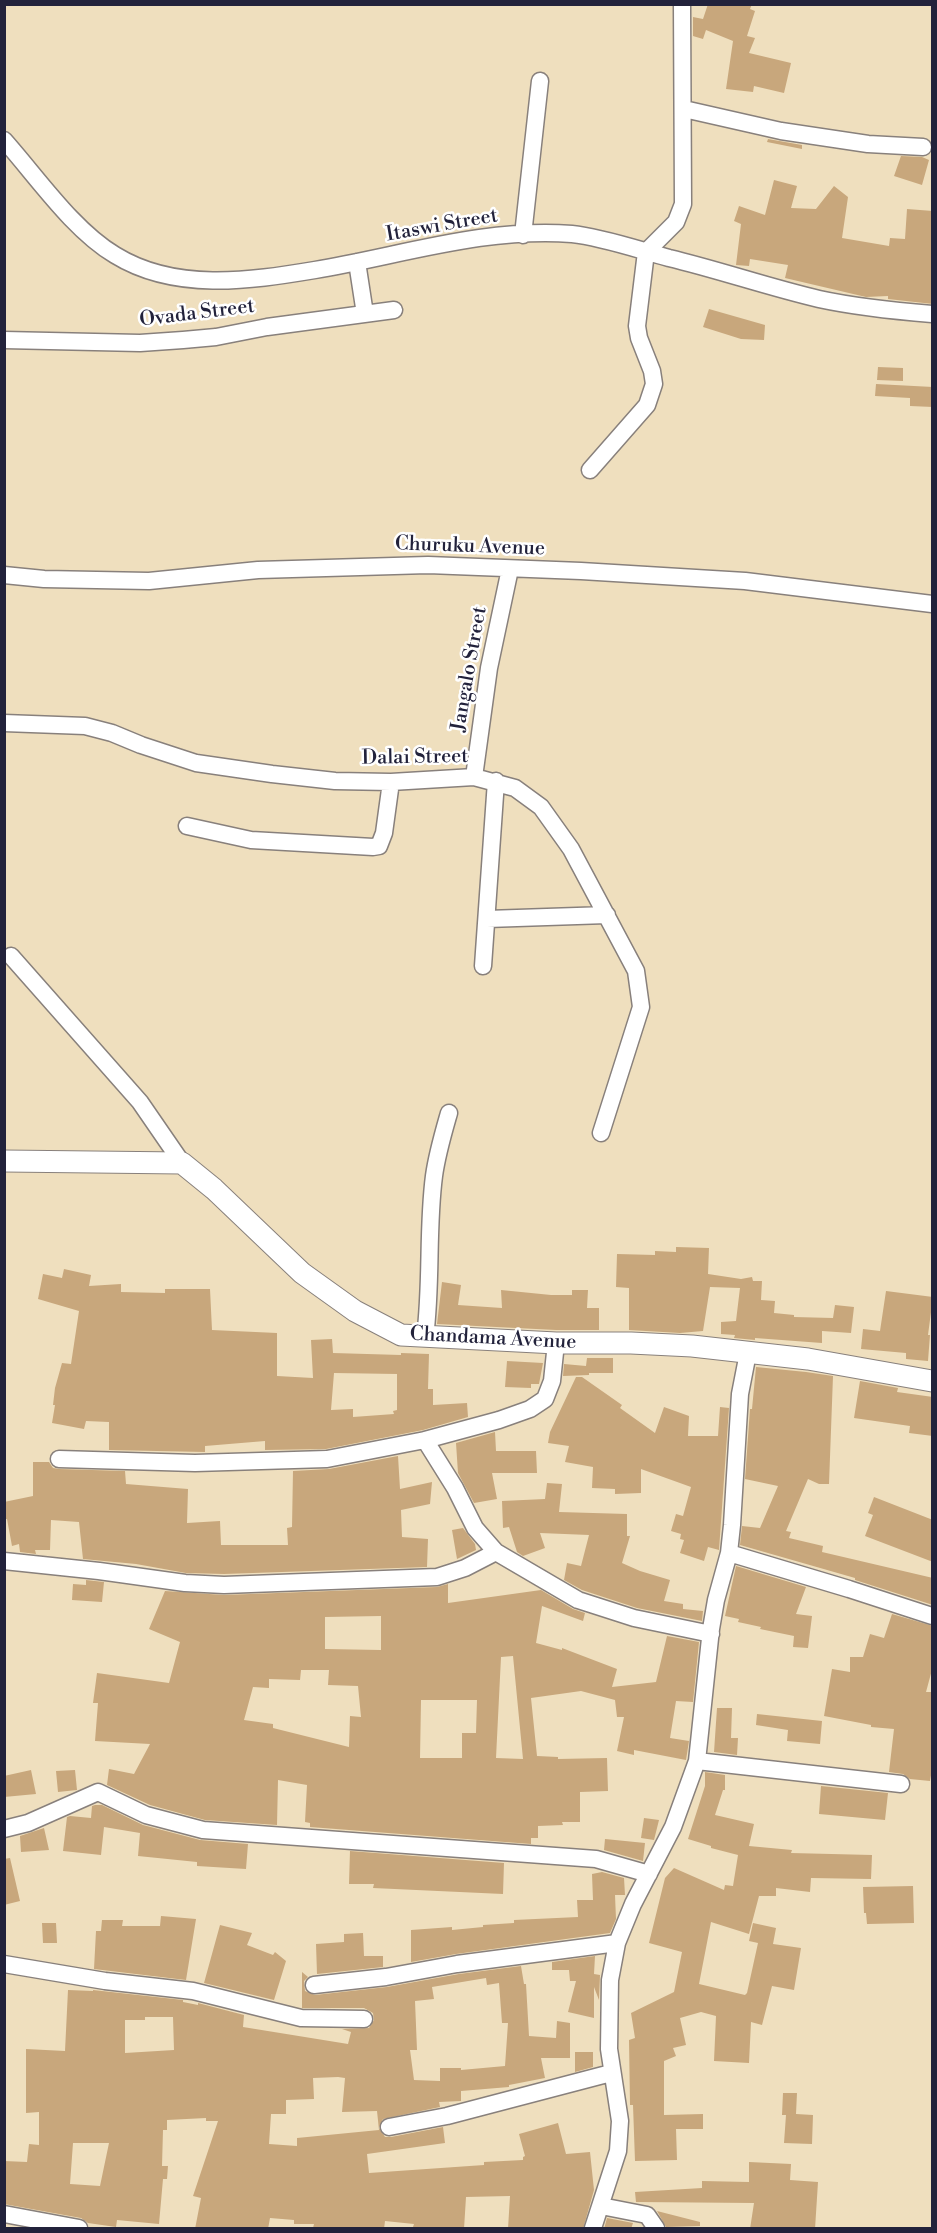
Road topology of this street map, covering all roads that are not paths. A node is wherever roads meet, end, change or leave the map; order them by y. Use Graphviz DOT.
graph roads {
  1 [pos="682,4"];
  2 [pos="540,81"];
  3 [pos="684,109"];
  4 [pos="4,140"];
  5 [pos="923,147"];
  6 [pos="11,160"];
  7 [pos="523,235"];
  8 [pos="646,252"];
  9 [pos="357,262"];
  10 [pos="394,310"];
  11 [pos="365,314"];
  12 [pos="933,314"];
  13 [pos="4,340"];
  14 [pos="590,470"];
  15 [pos="510,569"];
  16 [pos="4,575"];
  17 [pos="933,604"];
  18 [pos="4,723"];
  19 [pos="474,777"];
  20 [pos="496,781"];
  21 [pos="391,782"];
  22 [pos="187,826"];
  23 [pos="607,915"];
  24 [pos="487,919"];
  25 [pos="11,956"];
  26 [pos="483,966"];
  27 [pos="449,1113"];
  28 [pos="601,1133"];
  29 [pos="4,1161"];
  30 [pos="182,1163"];
  31 [pos="425,1337"];
  32 [pos="556,1343"];
  33 [pos="748,1353"];
  34 [pos="933,1381"];
  35 [pos="424,1440"];
  36 [pos="58,1459"];
  37 [pos="496,1552"];
  38 [pos="729,1553"];
  39 [pos="4,1561"];
  40 [pos="933,1616"];
  41 [pos="711,1634"];
  42 [pos="697,1761"];
  43 [pos="901,1784"];
  44 [pos="4,1829"];
  45 [pos="649,1874"];
  46 [pos="617,1942"];
  47 [pos="4,1965"];
  48 [pos="314,1985"];
  49 [pos="364,2019"];
  50 [pos="611,2073"];
  51 [pos="389,2127"];
  52 [pos="601,2206"];
  53 [pos="4,2214"];
  54 [pos="79,2229"];
  55 [pos="593,2229"];
  56 [pos="656,2229"];
  1 -- 3 [label="street"];
  2 -- 7 [label="street"];
  3 -- 5 [label="street"];
  3 -- 8 [label="street"];
  4 -- 6 [label="street, Itaswi Street"];
  6 -- 9 [label="street, Itaswi Street"];
  7 -- 8 [label="street, Itaswi Street"];
  7 -- 9 [label="street, Itaswi Street"];
  8 -- 12 [label="street, Itaswi Street"];
  8 -- 14 [label="street"];
  9 -- 11 [label="street"];
  10 -- 11 [label="street, Ovada Street"];
  11 -- 13 [label="street, Ovada Street"];
  15 -- 16 [label="street, Churuku Avenue"];
  15 -- 17 [label="street, Churuku Avenue"];
  15 -- 19 [label="street, Jangalo Street"];
  18 -- 21 [label="street, Dalai Street"];
  19 -- 20 [label="street, Dalai Street"];
  19 -- 21 [label="street, Dalai Street"];
  20 -- 23 [label="street, Dalai Street"];
  20 -- 24 [label="street"];
  21 -- 22 [label="street"];
  23 -- 24 [label="street"];
  23 -- 28 [label="street, Dalai Street"];
  24 -- 26 [label="street"];
  25 -- 30 [label="street"];
  27 -- 31 [label="street"];
  29 -- 30 [label="street"];
  30 -- 31 [label="street, Chandama Avenue"];
  31 -- 32 [label="street, Chandama Avenue"];
  32 -- 33 [label="street, Chandama Avenue"];
  32 -- 35 [label="street"];
  33 -- 34 [label="street, Chandama Avenue"];
  33 -- 38 [label="street"];
  35 -- 36 [label="street"];
  35 -- 37 [label="street"];
  37 -- 39 [label="street"];
  37 -- 41 [label="street"];
  38 -- 40 [label="street"];
  38 -- 41 [label="street"];
  41 -- 42 [label="street"];
  42 -- 43 [label="street"];
  42 -- 45 [label="street"];
  44 -- 45 [label="street"];
  45 -- 46 [label="street"];
  46 -- 48 [label="street"];
  46 -- 50 [label="street"];
  47 -- 49 [label="street"];
  50 -- 51 [label="street"];
  50 -- 52 [label="street"];
  52 -- 55 [label="street"];
  52 -- 56 [label="street"];
  53 -- 54 [label="street"];
}
